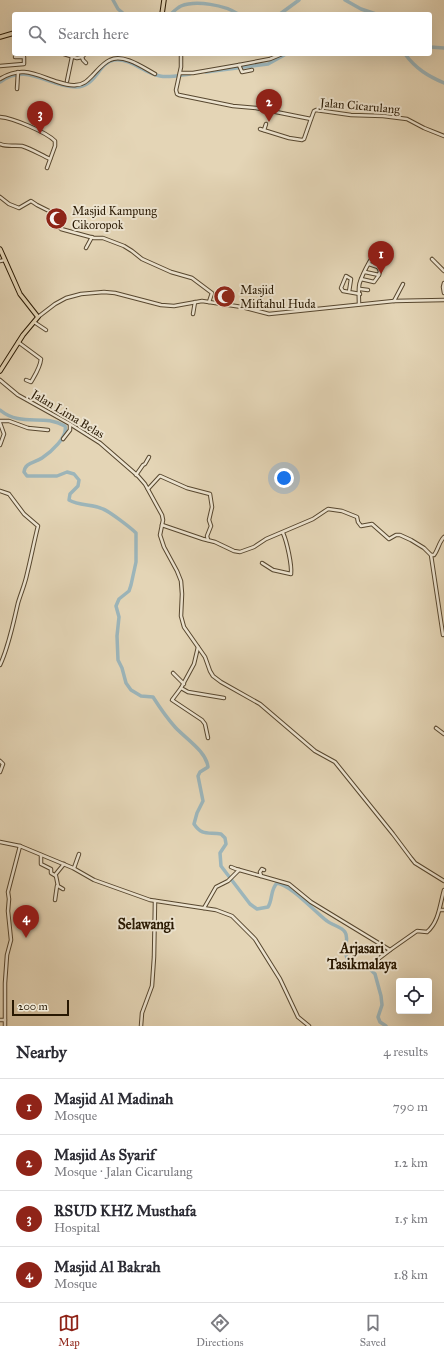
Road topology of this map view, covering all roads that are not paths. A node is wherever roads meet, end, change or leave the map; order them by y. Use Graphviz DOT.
graph roads {
  1 [pos="164,0"];
  2 [pos="162,12"];
  3 [pos="12,34"];
  4 [pos="0,37"];
  5 [pos="181,56"];
  6 [pos="277,56"];
  7 [pos="15,57"];
  8 [pos="72,57"];
  9 [pos="82,58"];
  10 [pos="86,62"];
  11 [pos="0,66"];
  12 [pos="240,66"];
  13 [pos="252,70"];
  14 [pos="18,73"];
  15 [pos="155,74"];
  16 [pos="180,74"];
  17 [pos="0,79"];
  18 [pos="67,81"];
  19 [pos="17,89"];
  20 [pos="0,117"];
  21 [pos="311,119"];
  22 [pos="266,124"];
  23 [pos="260,129"];
  24 [pos="264,130"];
  25 [pos="444,136"];
  26 [pos="0,144"];
  27 [pos="50,159"];
  28 [pos="47,168"];
  29 [pos="0,197"];
  30 [pos="92,237"];
  31 [pos="86,248"];
  32 [pos="0,249"];
  33 [pos="3,258"];
  34 [pos="432,260"];
  35 [pos="0,261"];
  36 [pos="369,264"];
  37 [pos="378,267"];
  38 [pos="444,271"];
  39 [pos="365,272"];
  40 [pos="379,276"];
  41 [pos="361,279"];
  42 [pos="444,283"];
  43 [pos="402,284"];
  44 [pos="360,289"];
  45 [pos="368,290"];
  46 [pos="349,292"];
  47 [pos="444,293"];
  48 [pos="360,294"];
  49 [pos="444,300"];
  50 [pos="394,301"];
  51 [pos="197,302"];
  52 [pos="209,302"];
  53 [pos="359,304"];
  54 [pos="193,314"];
  55 [pos="38,318"];
  56 [pos="34,322"];
  57 [pos="46,330"];
  58 [pos="18,342"];
  59 [pos="0,371"];
  60 [pos="0,380"];
  61 [pos="26,380"];
  62 [pos="0,422"];
  63 [pos="70,424"];
  64 [pos="48,430"];
  65 [pos="63,439"];
  66 [pos="0,445"];
  67 [pos="149,456"];
  68 [pos="136,475"];
  69 [pos="148,489"];
  70 [pos="0,491"];
  71 [pos="162,525"];
  72 [pos="283,533"];
  73 [pos="444,536"];
  74 [pos="208,540"];
  75 [pos="431,555"];
  76 [pos="262,563"];
  77 [pos="443,635"];
  78 [pos="198,647"];
  79 [pos="0,665"];
  80 [pos="172,674"];
  81 [pos="184,684"];
  82 [pos="182,687"];
  83 [pos="224,698"];
  84 [pos="436,728"];
  85 [pos="444,734"];
  86 [pos="208,738"];
  87 [pos="0,761"];
  88 [pos="0,772"];
  89 [pos="0,842"];
  90 [pos="20,846"];
  91 [pos="79,854"];
  92 [pos="41,855"];
  93 [pos="64,864"];
  94 [pos="231,867"];
  95 [pos="74,868"];
  96 [pos="239,870"];
  97 [pos="264,870"];
  98 [pos="55,875"];
  99 [pos="261,876"];
  100 [pos="444,881"];
  101 [pos="57,886"];
  102 [pos="63,889"];
  103 [pos="444,890"];
  104 [pos="55,900"];
  105 [pos="155,901"];
  106 [pos="204,908"];
  107 [pos="440,910"];
  108 [pos="444,910"];
  109 [pos="390,950"];
  110 [pos="373,963"];
  111 [pos="0,1020"];
  112 [pos="5,1020"];
  113 [pos="5,1026"];
  114 [pos="141,1026"];
  115 [pos="309,1026"];
  1 -- 2 [label="main road"];
  3 -- 4 [label="main road"];
  5 -- 16 [label="street, Jalan Cicarulang"];
  6 -- 12 [label="street"];
  7 -- 11 [label="street"];
  8 -- 9 [label="street"];
  8 -- 18 [label="street"];
  9 -- 10 [label="street"];
  12 -- 13 [label="street"];
  12 -- 16 [label="street"];
  14 -- 15 [label="street"];
  14 -- 17 [label="street"];
  14 -- 19 [label="street"];
  16 -- 21 [label="street, Jalan Cicarulang"];
  20 -- 27 [label="street"];
  21 -- 24 [label="street"];
  21 -- 25 [label="street, Jalan Cicarulang"];
  22 -- 24 [label="street"];
  23 -- 24 [label="street"];
  26 -- 27 [label="street"];
  27 -- 28 [label="street"];
  29 -- 30 [label="street"];
  30 -- 31 [label="street"];
  30 -- 52 [label="street"];
  32 -- 33 [label="main road"];
  33 -- 35 [label="street"];
  33 -- 55 [label="main road"];
  34 -- 38 [label="street"];
  36 -- 37 [label="street"];
  36 -- 37 [label="street"];
  36 -- 39 [label="street"];
  37 -- 40 [label="street"];
  39 -- 40 [label="street"];
  39 -- 41 [label="street"];
  40 -- 41 [label="street"];
  41 -- 44 [label="street"];
  42 -- 47 [label="street"];
  43 -- 50 [label="street"];
  44 -- 45 [label="street"];
  44 -- 48 [label="street"];
  46 -- 46 [label="street"];
  46 -- 48 [label="street"];
  48 -- 53 [label="street"];
  49 -- 50 [label="street"];
  50 -- 53 [label="street"];
  51 -- 52 [label="street"];
  51 -- 54 [label="street"];
  51 -- 55 [label="street"];
  52 -- 53 [label="street"];
  55 -- 56 [label="main road"];
  56 -- 57 [label="street"];
  56 -- 58 [label="main road"];
  58 -- 59 [label="main road"];
  58 -- 61 [label="street"];
  60 -- 63 [label="street, Jalan Lima Belas"];
  62 -- 64 [label="street"];
  62 -- 66 [label="street"];
  63 -- 65 [label="street"];
  63 -- 68 [label="street, Jalan Lima Belas"];
  67 -- 68 [label="street"];
  68 -- 69 [label="street, Jalan Lima Belas"];
  69 -- 71 [label="street, Jalan Lima Belas"];
  69 -- 74 [label="street"];
  70 -- 79 [label="street"];
  71 -- 74 [label="street"];
  71 -- 78 [label="street, Jalan Lima Belas"];
  72 -- 74 [label="street"];
  72 -- 75 [label="street"];
  72 -- 76 [label="street"];
  73 -- 75 [label="street"];
  75 -- 77 [label="street"];
  78 -- 81 [label="street"];
  78 -- 100 [label="street, Jalan Lima Belas"];
  80 -- 81 [label="street"];
  81 -- 82 [label="street"];
  82 -- 83 [label="street"];
  82 -- 86 [label="street"];
  84 -- 85 [label="street"];
  87 -- 88 [label="street"];
  89 -- 90 [label="street"];
  90 -- 92 [label="street"];
  90 -- 112 [label="street"];
  91 -- 95 [label="street"];
  92 -- 93 [label="street"];
  92 -- 98 [label="street"];
  93 -- 95 [label="street"];
  93 -- 98 [label="street"];
  94 -- 96 [label="street"];
  95 -- 105 [label="street"];
  96 -- 99 [label="street"];
  96 -- 106 [label="street"];
  97 -- 99 [label="street"];
  98 -- 101 [label="street"];
  99 -- 109 [label="street"];
  101 -- 102 [label="street"];
  101 -- 104 [label="street"];
  103 -- 107 [label="street"];
  105 -- 106 [label="street"];
  105 -- 114 [label="street"];
  106 -- 115 [label="street"];
  107 -- 108 [label="street"];
  107 -- 109 [label="street"];
  109 -- 110 [label="street"];
  111 -- 112 [label="street"];
  112 -- 113 [label="street"];
}
